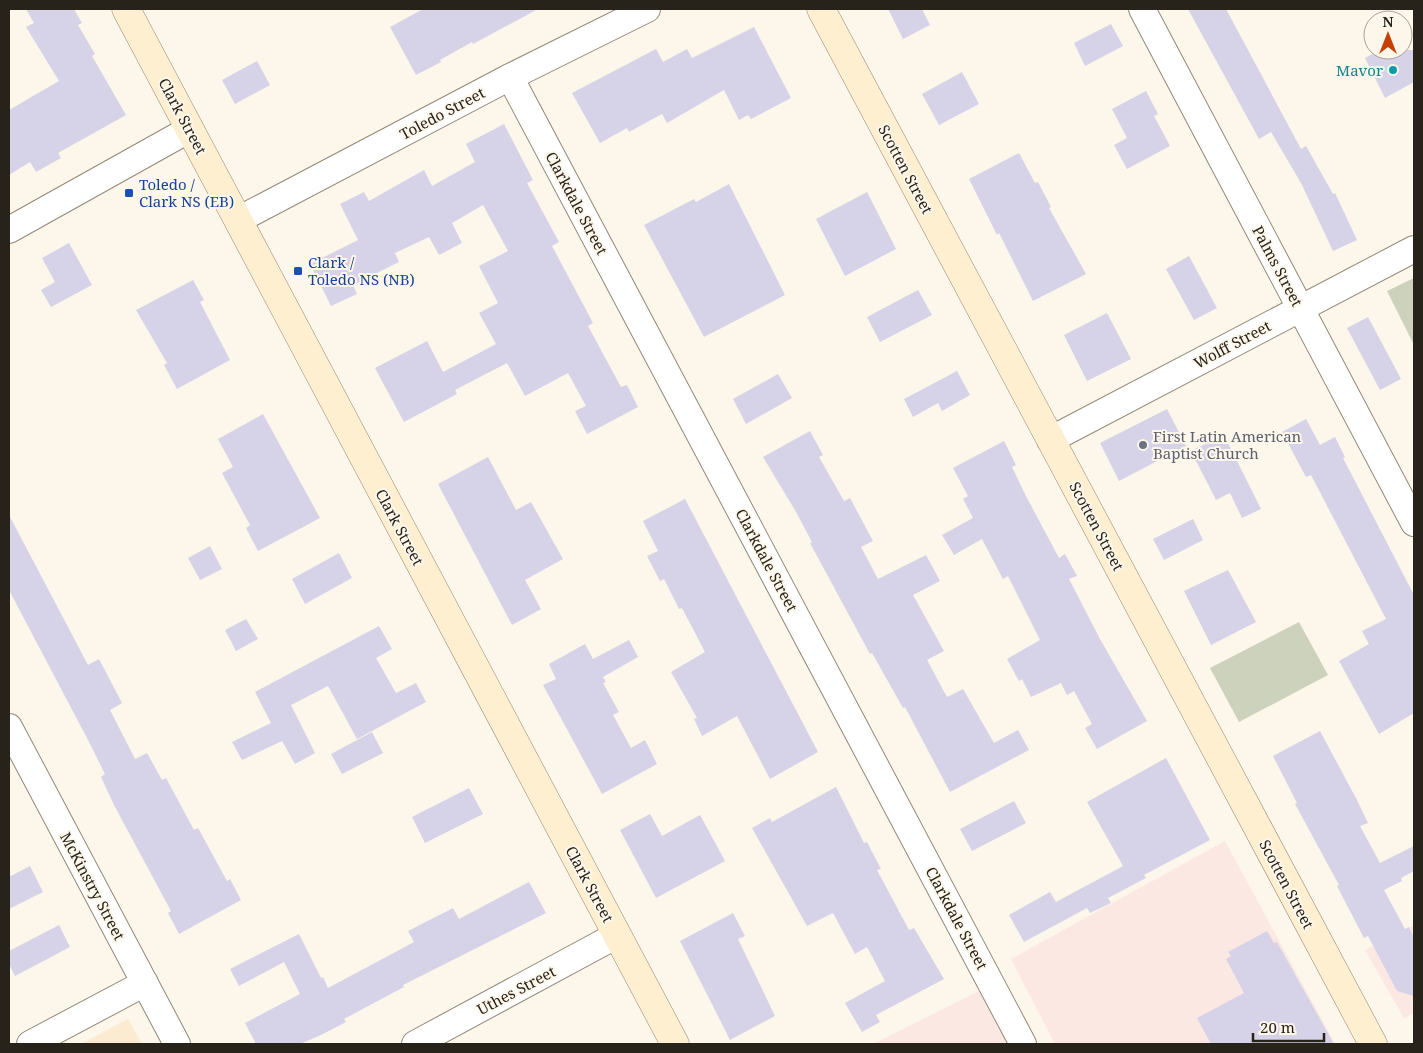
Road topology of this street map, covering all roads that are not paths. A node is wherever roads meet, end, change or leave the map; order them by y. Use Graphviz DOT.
graph roads {
  1 [pos="126,9"];
  2 [pos="647,9"];
  3 [pos="821,9"];
  4 [pos="1142,9"];
  5 [pos="510,77"];
  6 [pos="190,129"];
  7 [pos="238,220"];
  8 [pos="9,230"];
  9 [pos="1414,249"];
  10 [pos="1301,308"];
  11 [pos="1050,440"];
  12 [pos="1414,523"];
  13 [pos="9,727"];
  14 [pos="617,936"];
  15 [pos="145,984"];
  16 [pos="30,1044"];
  17 [pos="178,1044"];
  18 [pos="415,1044"];
  19 [pos="675,1044"];
  20 [pos="1023,1044"];
  21 [pos="1373,1044"];
  1 -- 6 [label="street, Clark Street"];
  2 -- 5 [label="street, Toledo Street"];
  3 -- 11 [label="street, Scotten Street"];
  4 -- 10 [label="street, Palms Street"];
  5 -- 7 [label="street, Toledo Street"];
  5 -- 20 [label="street, Clarkdale Street"];
  6 -- 7 [label="street, Clark Street"];
  6 -- 8 [label="street"];
  7 -- 14 [label="street, Clark Street"];
  9 -- 10 [label="street, Wolff Street"];
  10 -- 11 [label="street, Wolff Street"];
  10 -- 12 [label="street, Palms Street"];
  11 -- 21 [label="street, Scotten Street"];
  13 -- 15 [label="street, McKinstry Street"];
  14 -- 18 [label="street, Uthes Street"];
  14 -- 19 [label="street, Clark Street"];
  15 -- 16 [label="street"];
  15 -- 17 [label="street, McKinstry Street"];
}
